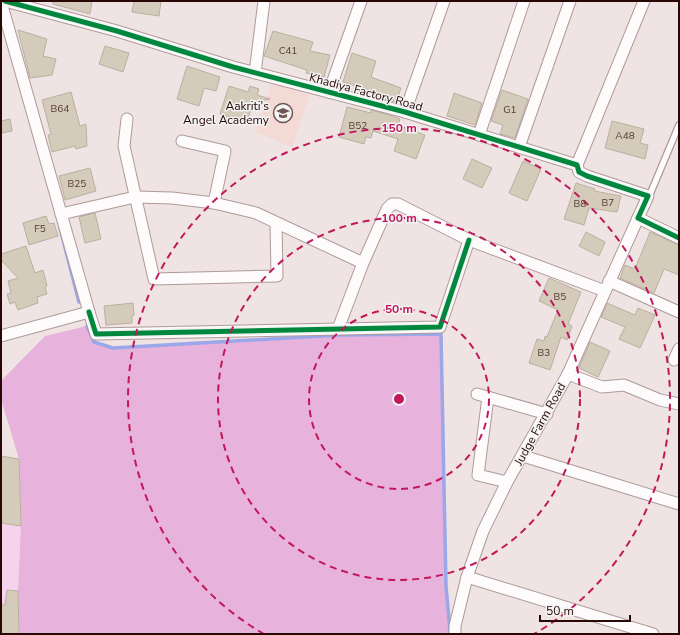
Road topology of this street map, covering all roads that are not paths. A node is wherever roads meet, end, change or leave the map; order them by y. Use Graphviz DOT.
graph roads {
  1 [pos="5,1"];
  2 [pos="264,1"];
  3 [pos="361,1"];
  4 [pos="444,1"];
  5 [pos="524,1"];
  6 [pos="570,1"];
  7 [pos="644,1"];
  8 [pos="1,2"];
  9 [pos="255,73"];
  10 [pos="329,92"];
  11 [pos="405,112"];
  12 [pos="127,119"];
  13 [pos="679,124"];
  14 [pos="479,134"];
  15 [pos="182,141"];
  16 [pos="519,147"];
  17 [pos="577,165"];
  18 [pos="648,196"];
  19 [pos="135,197"];
  20 [pos="214,203"];
  21 [pos="61,214"];
  22 [pos="638,218"];
  23 [pos="276,223"];
  24 [pos="679,238"];
  25 [pos="469,240"];
  26 [pos="363,263"];
  27 [pos="607,286"];
  28 [pos="89,312"];
  29 [pos="679,312"];
  30 [pos="338,329"];
  31 [pos="1,336"];
  32 [pos="568,374"];
  33 [pos="477,394"];
  34 [pos="488,397"];
  35 [pos="679,404"];
  36 [pos="547,414"];
  37 [pos="523,456"];
  38 [pos="507,482"];
  39 [pos="679,504"];
  40 [pos="467,577"];
  41 [pos="455,634"];
  42 [pos="653,634"];
  1 -- 9 [label="street, Khadiya Factory Road"];
  2 -- 9 [label="street"];
  3 -- 10 [label="street"];
  4 -- 11 [label="street"];
  5 -- 14 [label="street"];
  6 -- 16 [label="street"];
  7 -- 17 [label="street"];
  8 -- 21 [label="street"];
  9 -- 10 [label="street, Khadiya Factory Road"];
  10 -- 11 [label="street, Khadiya Factory Road"];
  11 -- 14 [label="street, Khadiya Factory Road"];
  12 -- 19 [label="street"];
  13 -- 18 [label="lane"];
  14 -- 16 [label="street, Khadiya Factory Road"];
  15 -- 20 [label="street"];
  16 -- 17 [label="street, Khadiya Factory Road"];
  17 -- 18 [label="street, Khadiya Factory Road"];
  18 -- 22 [label="street"];
  19 -- 20 [label="street"];
  19 -- 21 [label="street"];
  19 -- 23 [label="street"];
  20 -- 23 [label="street"];
  21 -- 28 [label="street"];
  22 -- 24 [label="street"];
  22 -- 27 [label="street, Judge Farm Road"];
  23 -- 26 [label="street"];
  25 -- 26 [label="street"];
  25 -- 27 [label="street"];
  25 -- 30 [label="street"];
  26 -- 30 [label="street"];
  27 -- 29 [label="street"];
  27 -- 32 [label="street, Judge Farm Road"];
  28 -- 30 [label="street"];
  28 -- 31 [label="street"];
  32 -- 35 [label="street"];
  32 -- 36 [label="street, Judge Farm Road"];
  33 -- 34 [label="street"];
  34 -- 36 [label="street"];
  34 -- 38 [label="street"];
  36 -- 37 [label="street, Judge Farm Road"];
  37 -- 38 [label="street, Judge Farm Road"];
  37 -- 39 [label="street"];
  38 -- 40 [label="street, Judge Farm Road"];
  40 -- 41 [label="street, Judge Farm Road"];
  40 -- 42 [label="street"];
}
